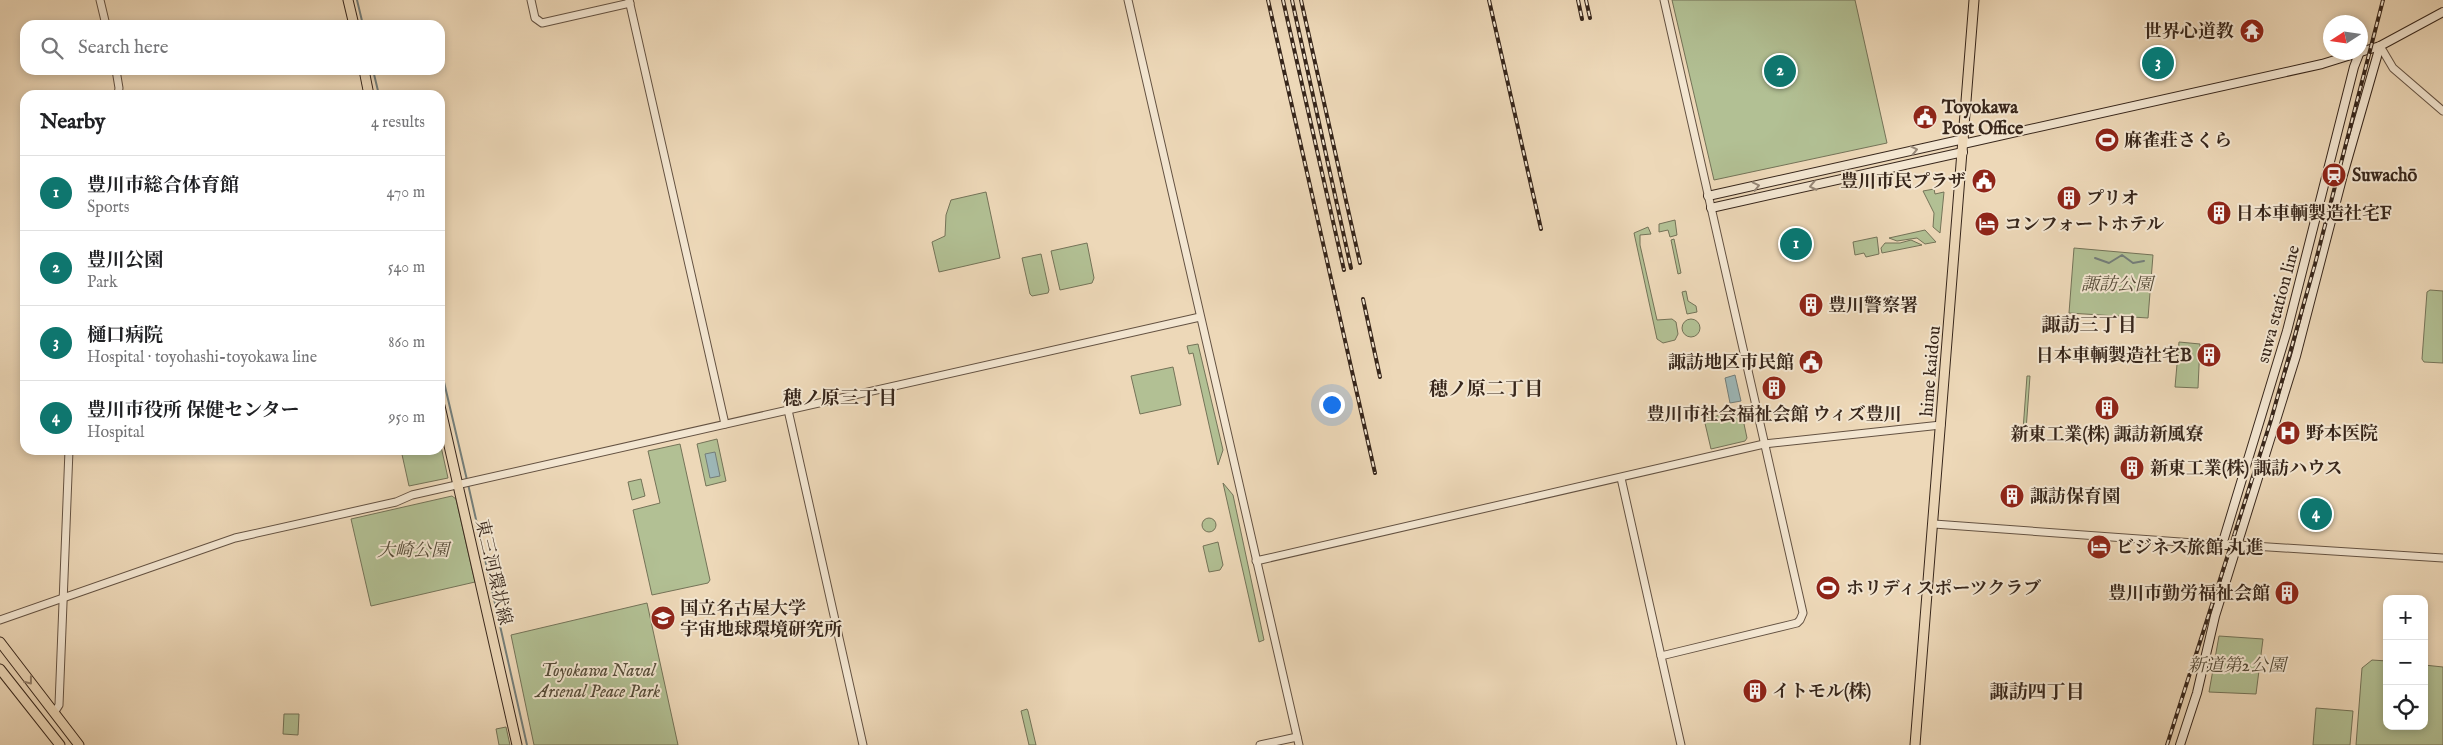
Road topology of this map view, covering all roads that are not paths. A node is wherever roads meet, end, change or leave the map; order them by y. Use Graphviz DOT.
graph roads {
  1 [pos="100,0"];
  2 [pos="348,0"];
  3 [pos="531,0"];
  4 [pos="1128,0"];
  5 [pos="1664,0"];
  6 [pos="1974,0"];
  7 [pos="629,1"];
  8 [pos="2443,12"];
  9 [pos="105,20"];
  10 [pos="353,20"];
  11 [pos="2380,46"];
  12 [pos="2368,51"];
  13 [pos="2336,60"];
  14 [pos="2357,60"];
  15 [pos="117,75"];
  16 [pos="365,75"];
  17 [pos="119,90"];
  18 [pos="368,90"];
  19 [pos="2443,111"];
  20 [pos="1963,145"];
  21 [pos="1708,196"];
  22 [pos="1711,208"];
  23 [pos="1200,317"];
  24 [pos="788,410"];
  25 [pos="725,424"];
  26 [pos="1941,425"];
  27 [pos="445,428"];
  28 [pos="1764,444"];
  29 [pos="69,455"];
  30 [pos="1621,478"];
  31 [pos="458,484"];
  32 [pos="1934,524"];
  33 [pos="2222,545"];
  34 [pos="2238,545"];
  35 [pos="2443,558"];
  36 [pos="1256,560"];
  37 [pos="62,598"];
  38 [pos="0,620"];
  39 [pos="0,642"];
  40 [pos="1661,656"];
  41 [pos="0,669"];
  42 [pos="54,713"];
  43 [pos="1297,736"];
  44 [pos="60,745"];
  45 [pos="79,745"];
  46 [pos="517,745"];
  47 [pos="863,745"];
  48 [pos="1260,745"];
  49 [pos="1299,745"];
  50 [pos="1681,745"];
  51 [pos="1915,745"];
  52 [pos="2180,745"];
  1 -- 9 [label="street"];
  2 -- 10 [label="main road"];
  3 -- 7 [label="street"];
  4 -- 23 [label="street"];
  5 -- 21 [label="street"];
  6 -- 20 [label="main road, hime kaidou"];
  7 -- 25 [label="street"];
  8 -- 11 [label="main road"];
  11 -- 12 [label="main road"];
  11 -- 19 [label="street"];
  11 -- 34 [label="main road, suwa station line"];
  13 -- 20 [label="main road"];
  14 -- 33 [label="main road, suwa station line"];
  15 -- 17 [label="street"];
  16 -- 18 [label="main road"];
  21 -- 20 [label="main road, one-way"];
  20 -- 22 [label="main road, one-way"];
  20 -- 26 [label="main road, hime kaidou"];
  21 -- 22 [label="street"];
  22 -- 28 [label="street"];
  23 -- 24 [label="street"];
  23 -- 36 [label="street"];
  24 -- 25 [label="street"];
  24 -- 47 [label="street"];
  25 -- 31 [label="street"];
  26 -- 28 [label="street"];
  26 -- 32 [label="main road, hime kaidou"];
  27 -- 31 [label="main road, 東三河環状線"];
  28 -- 30 [label="street"];
  28 -- 40 [label="street"];
  29 -- 37 [label="street"];
  30 -- 36 [label="street"];
  30 -- 40 [label="street"];
  31 -- 37 [label="street"];
  31 -- 46 [label="main road, 東三河環状線"];
  32 -- 33 [label="street"];
  32 -- 51 [label="main road, hime kaidou"];
  33 -- 34 [label="main road"];
  34 -- 35 [label="street"];
  34 -- 52 [label="main road, suwa station line"];
  36 -- 43 [label="street"];
  37 -- 38 [label="street"];
  37 -- 42 [label="street"];
  39 -- 42 [label="main road, one-way"];
  40 -- 50 [label="street"];
  41 -- 44 [label="main road"];
  42 -- 45 [label="main road"];
  43 -- 48 [label="street"];
  43 -- 49 [label="street"];
}
